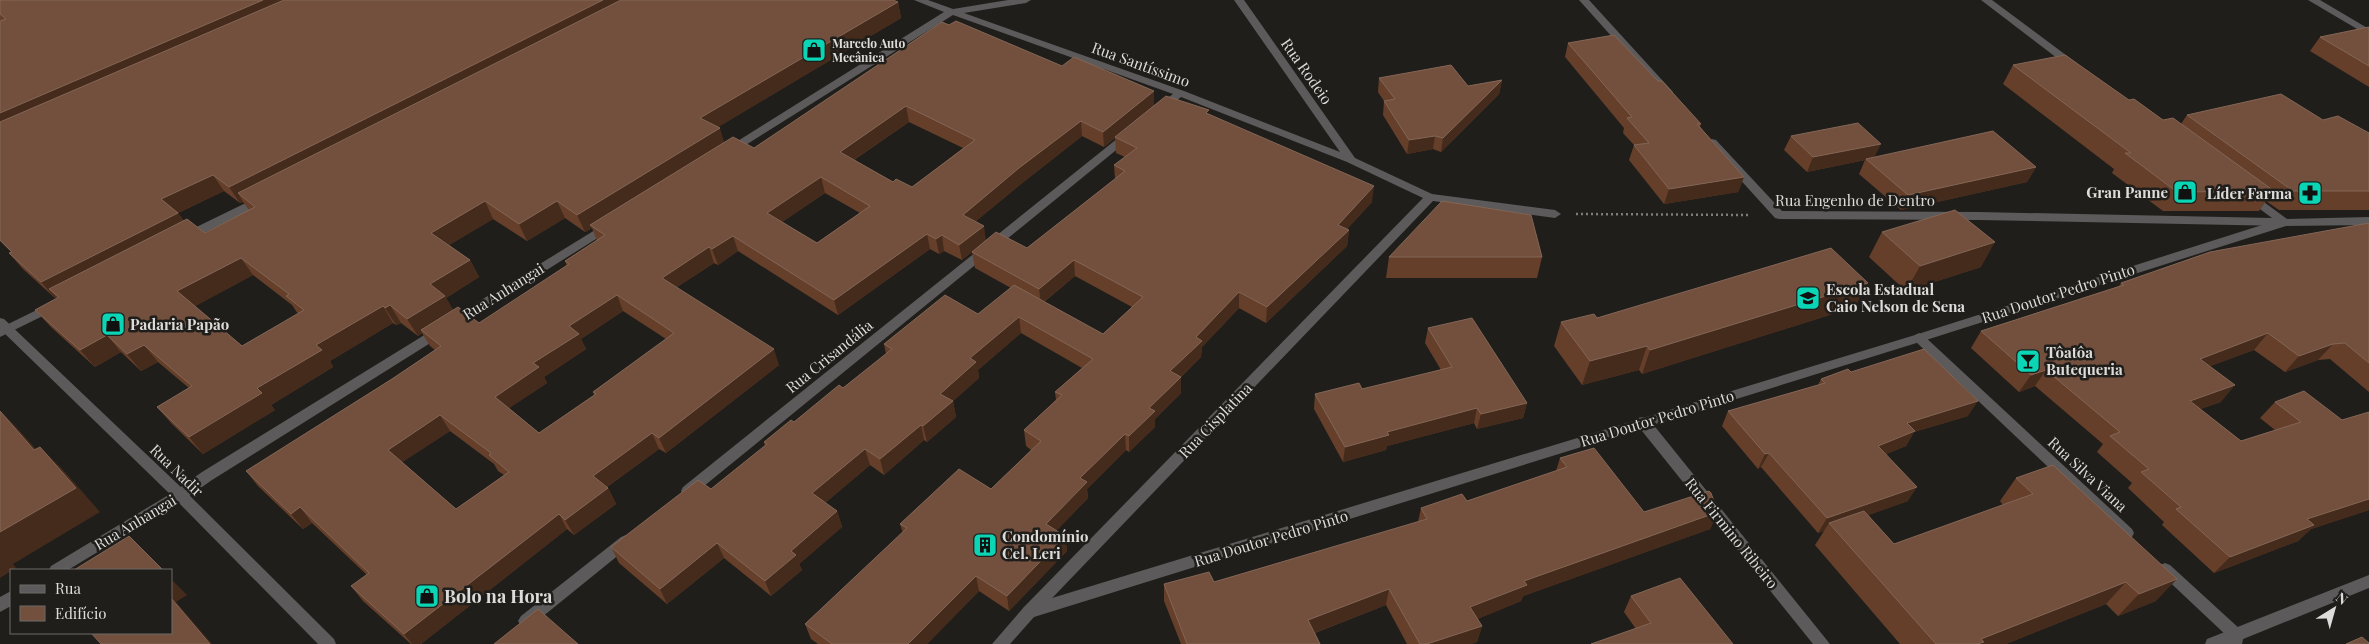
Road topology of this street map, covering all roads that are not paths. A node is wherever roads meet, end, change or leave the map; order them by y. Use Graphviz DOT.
graph roads {
  1 [pos="919,0"];
  2 [pos="1026,0"];
  3 [pos="1239,0"];
  4 [pos="1584,0"];
  5 [pos="1986,0"];
  6 [pos="2313,0"];
  7 [pos="951,12"];
  8 [pos="2369,33"];
  9 [pos="2080,70"];
  10 [pos="1180,93"];
  11 [pos="1675,100"];
  12 [pos="1707,136"];
  13 [pos="714,160"];
  14 [pos="1350,160"];
  15 [pos="2238,187"];
  16 [pos="276,191"];
  17 [pos="1430,196"];
  18 [pos="1555,214"];
  19 [pos="621,218"];
  20 [pos="2369,221"];
  21 [pos="2285,222"];
  22 [pos="178,242"];
  23 [pos="63,301"];
  24 [pos="2,328"];
  25 [pos="1919,338"];
  26 [pos="1643,422"];
  27 [pos="180,495"];
  28 [pos="676,500"];
  29 [pos="638,531"];
  30 [pos="2135,540"];
  31 [pos="2156,561"];
  32 [pos="58,569"];
  33 [pos="2369,582"];
  34 [pos="1029,612"];
  35 [pos="514,632"];
  36 [pos="2235,640"];
  37 [pos="328,644"];
  38 [pos="1000,644"];
  39 [pos="1822,644"];
  40 [pos="2213,644"];
  1 -- 7 [label="street, Rua Santíssimo"];
  2 -- 7 [label="street"];
  3 -- 14 [label="street, Rua Rodeio"];
  4 -- 11 [label="street"];
  5 -- 9 [label="street"];
  6 -- 8 [label="street"];
  7 -- 10 [label="street, Rua Santíssimo"];
  7 -- 13 [label="street"];
  10 -- 14 [label="street, Rua Santíssimo"];
  10 -- 28 [label="street, Rua Crisandália"];
  12 -- 21 [label="street, Rua Engenho de Dentro"];
  14 -- 17 [label="street"];
  15 -- 21 [label="street"];
  16 -- 22 [label="street"];
  17 -- 18 [label="street"];
  17 -- 34 [label="street, Rua Cisplatina"];
  19 -- 27 [label="street, Rua Anhangai"];
  20 -- 21 [label="street, Rua Engenho de Dentro"];
  21 -- 25 [label="street, Rua Doutor Pedro Pinto"];
  23 -- 24 [label="street"];
  24 -- 27 [label="street, Rua Nadir"];
  25 -- 26 [label="street, Rua Doutor Pedro Pinto"];
  25 -- 30 [label="street, Rua Silva Viana"];
  26 -- 34 [label="street, Rua Doutor Pedro Pinto"];
  26 -- 39 [label="street, Rua Firmino Ribeiro"];
  27 -- 32 [label="street, Rua Anhangai"];
  27 -- 37 [label="street, Rua Nadir"];
  29 -- 35 [label="street"];
  31 -- 36 [label="street"];
  33 -- 36 [label="street"];
  34 -- 38 [label="street, Rua Cisplatina"];
  36 -- 40 [label="street"];
}
